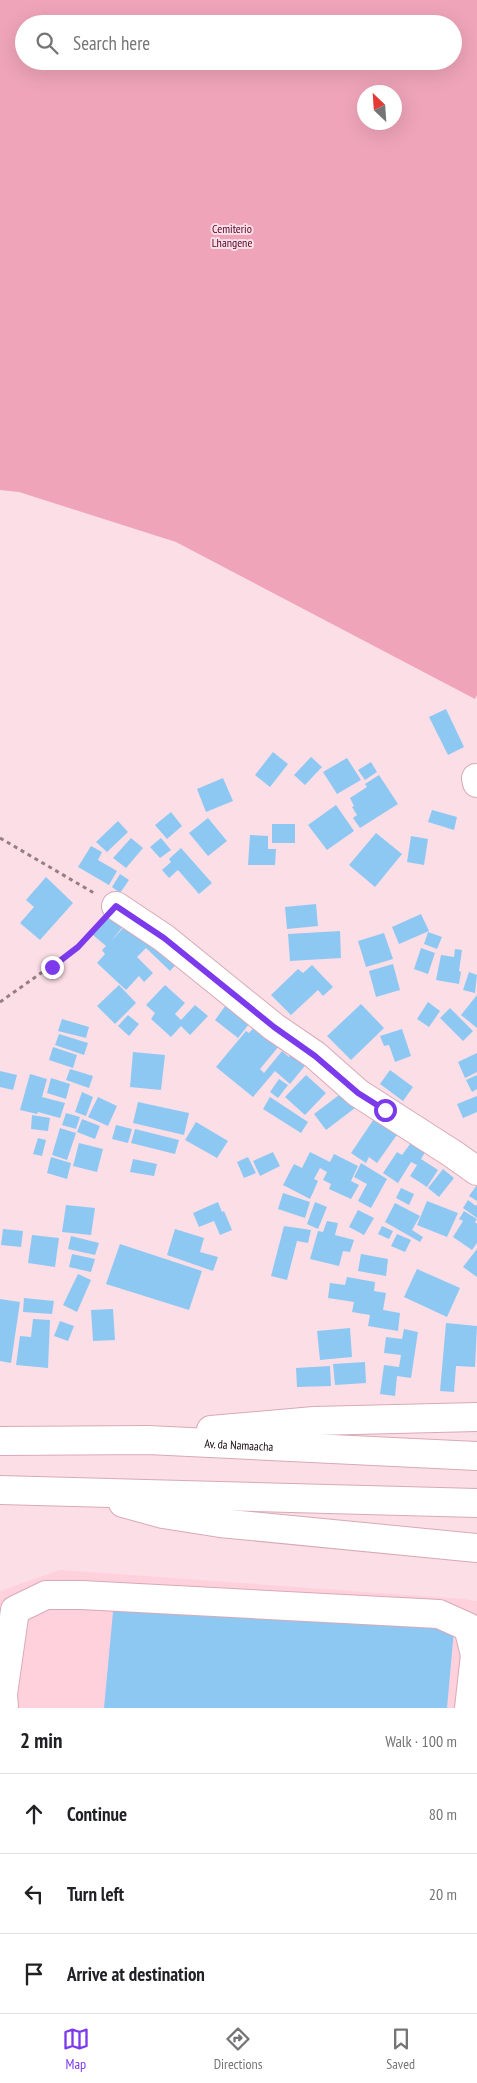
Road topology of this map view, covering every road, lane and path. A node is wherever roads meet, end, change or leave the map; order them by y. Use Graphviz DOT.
graph roads {
  1 [pos="0,838"];
  2 [pos="116,906"];
  3 [pos="0,1002"];
  4 [pos="477,1171"];
  5 [pos="477,1417"];
  6 [pos="148,1440"];
  7 [pos="0,1441"];
  8 [pos="477,1456"];
  9 [pos="0,1490"];
  10 [pos="91,1492"];
  11 [pos="477,1503"];
  12 [pos="477,1548"];
  13 [pos="475,1679"];
  14 [pos="4,1708"];
  15 [pos="469,1708"];
  1 -- 2 [label="path"];
  2 -- 3 [label="path"];
  2 -- 4 [label="main road"];
  5 -- 6 [label="main road"];
  6 -- 7 [label="main road, Av. da Namaacha"];
  6 -- 8 [label="main road, Av. da Namaacha"];
  9 -- 10 [label="main road"];
  10 -- 11 [label="main road"];
  10 -- 12 [label="main road"];
  13 -- 14 [label="main road"];
  13 -- 15 [label="main road"];
}
